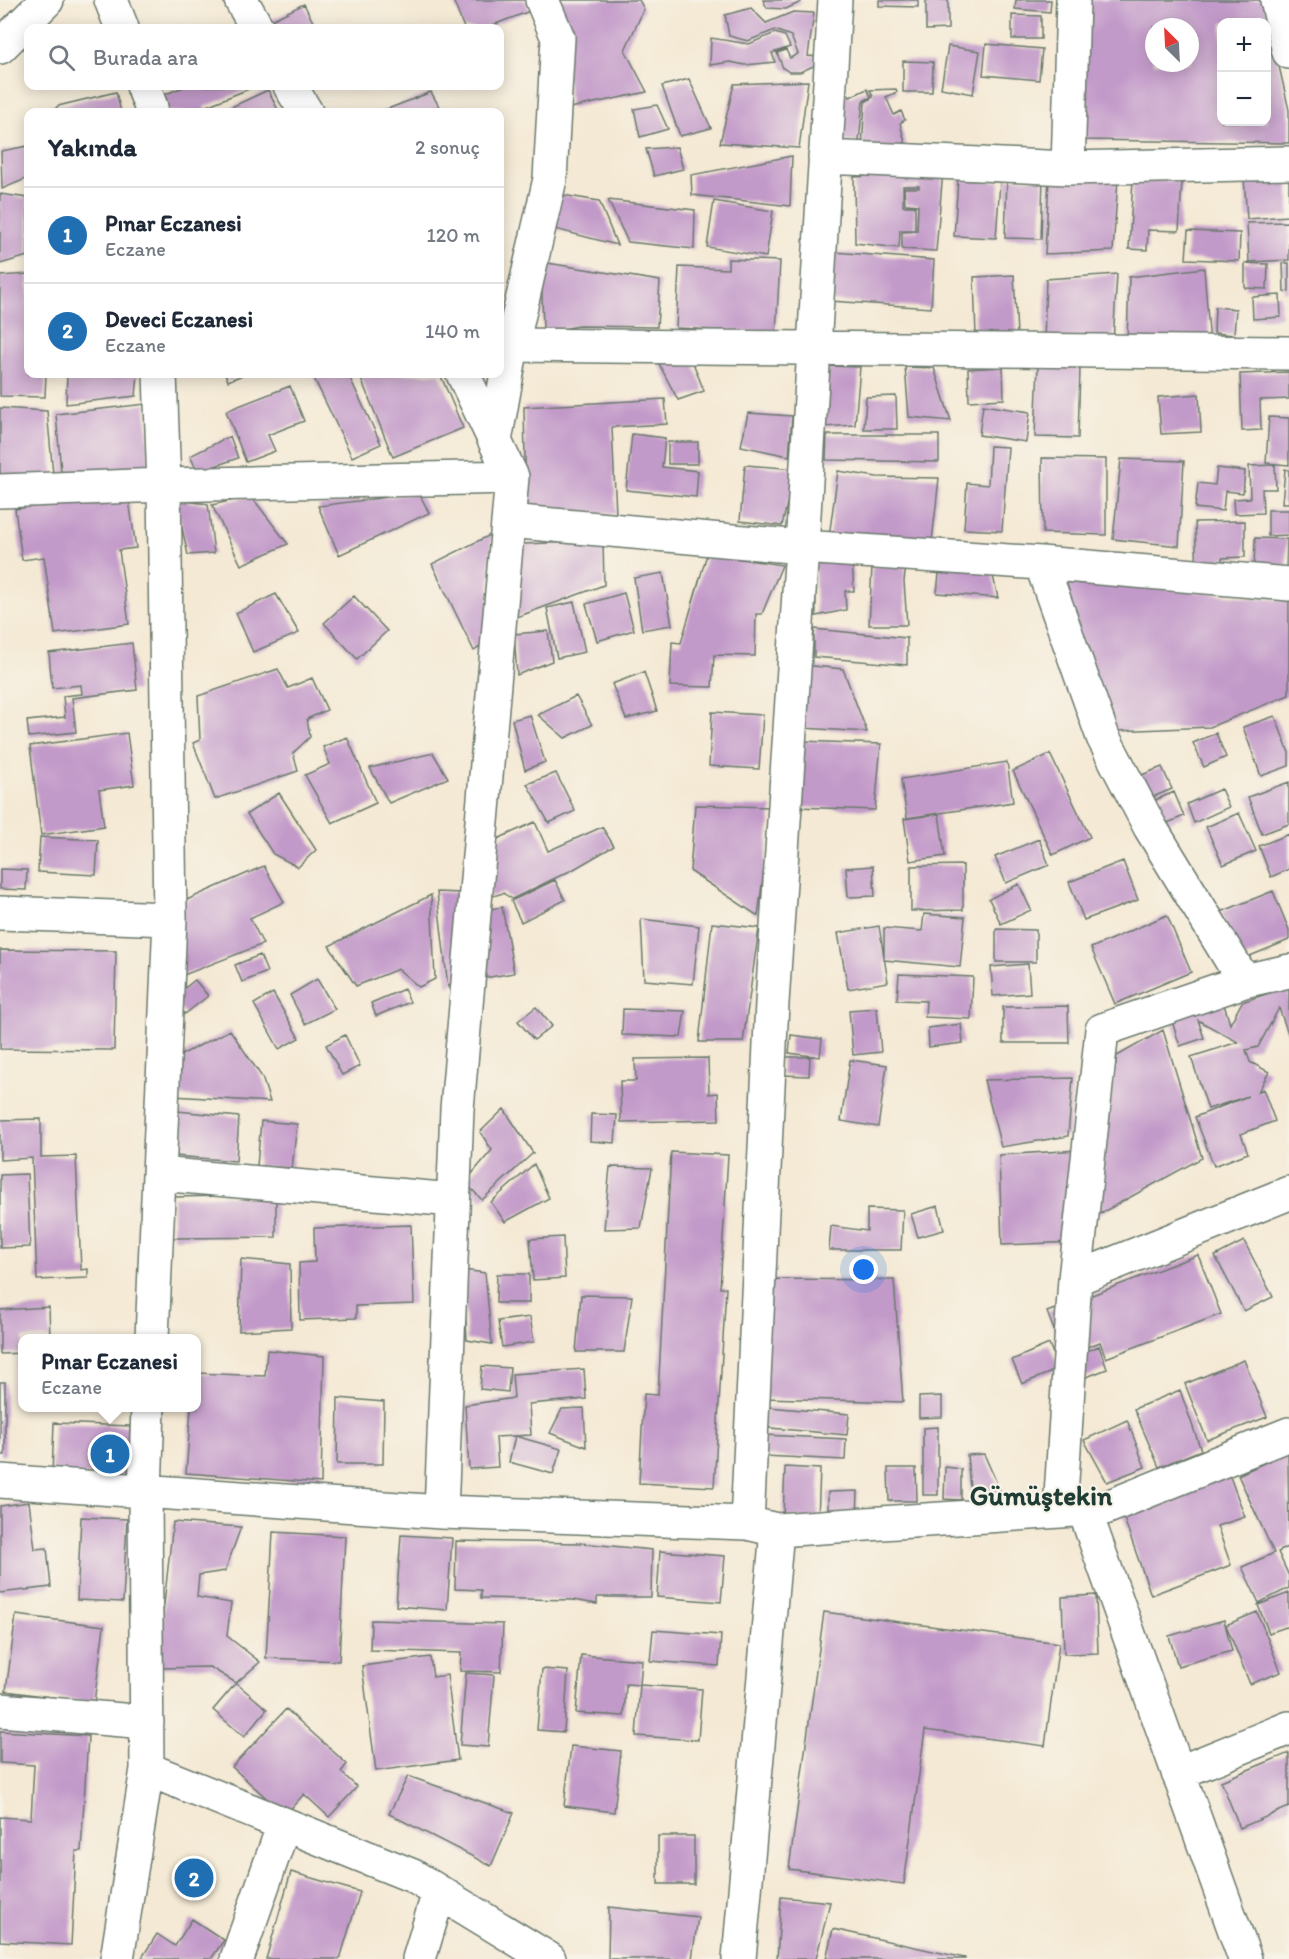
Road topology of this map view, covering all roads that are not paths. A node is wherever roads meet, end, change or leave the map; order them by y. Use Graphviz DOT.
graph roads {
  1 [pos="47,0"];
  2 [pos="111,0"];
  3 [pos="241,0"];
  4 [pos="542,0"];
  5 [pos="835,0"];
  6 [pos="1073,0"];
  7 [pos="1277,0"];
  8 [pos="120,24"];
  9 [pos="255,24"];
  10 [pos="0,46"];
  11 [pos="1289,52"];
  12 [pos="145,90"];
  13 [pos="292,90"];
  14 [pos="151,108"];
  15 [pos="304,108"];
  16 [pos="825,157"];
  17 [pos="1289,163"];
  18 [pos="1068,168"];
  19 [pos="506,348"];
  20 [pos="813,349"];
  21 [pos="1289,353"];
  22 [pos="504,365"];
  23 [pos="160,378"];
  24 [pos="465,378"];
  25 [pos="502,378"];
  26 [pos="495,441"];
  27 [pos="512,477"];
  28 [pos="164,485"];
  29 [pos="0,491"];
  30 [pos="508,521"];
  31 [pos="802,547"];
  32 [pos="1041,562"];
  33 [pos="1289,584"];
  34 [pos="0,913"];
  35 [pos="170,919"];
  36 [pos="1289,971"];
  37 [pos="1244,981"];
  38 [pos="159,1174"];
  39 [pos="1289,1193"];
  40 [pos="453,1200"];
  41 [pos="1076,1279"];
  42 [pos="152,1334"];
  43 [pos="148,1412"];
  44 [pos="1289,1434"];
  45 [pos="0,1481"];
  46 [pos="145,1492"];
  47 [pos="1072,1510"];
  48 [pos="441,1512"];
  49 [pos="762,1527"];
  50 [pos="0,1710"];
  51 [pos="147,1722"];
  52 [pos="1289,1728"];
  53 [pos="147,1769"];
  54 [pos="1178,1773"];
  55 [pos="284,1824"];
  56 [pos="439,1892"];
  57 [pos="117,1959"];
  58 [pos="237,1959"];
  59 [pos="419,1959"];
  60 [pos="549,1959"];
  61 [pos="739,1959"];
  62 [pos="1245,1959"];
  1 -- 10 [label="street"];
  2 -- 8 [label="street"];
  3 -- 9 [label="street"];
  4 -- 19 [label="street"];
  5 -- 16 [label="street"];
  6 -- 18 [label="street"];
  7 -- 11 [label="street"];
  12 -- 14 [label="street"];
  13 -- 15 [label="street"];
  16 -- 18 [label="street"];
  16 -- 20 [label="street"];
  17 -- 18 [label="street"];
  19 -- 20 [label="street"];
  19 -- 22 [label="street"];
  20 -- 21 [label="street"];
  20 -- 31 [label="street"];
  23 -- 28 [label="street"];
  24 -- 26 [label="street"];
  25 -- 26 [label="street"];
  26 -- 27 [label="street"];
  27 -- 28 [label="street"];
  27 -- 30 [label="street"];
  28 -- 29 [label="street"];
  28 -- 35 [label="street"];
  30 -- 31 [label="street"];
  30 -- 40 [label="street"];
  31 -- 32 [label="street"];
  31 -- 49 [label="street"];
  32 -- 33 [label="street"];
  32 -- 37 [label="street"];
  34 -- 35 [label="street"];
  35 -- 38 [label="street"];
  36 -- 37 [label="street"];
  37 -- 41 [label="street"];
  38 -- 40 [label="street"];
  38 -- 42 [label="street"];
  39 -- 41 [label="street"];
  40 -- 48 [label="street"];
  41 -- 47 [label="street"];
  43 -- 46 [label="street"];
  44 -- 47 [label="street"];
  45 -- 46 [label="street"];
  46 -- 48 [label="street"];
  46 -- 51 [label="street"];
  47 -- 49 [label="street"];
  47 -- 54 [label="street"];
  48 -- 49 [label="street"];
  49 -- 61 [label="street"];
  50 -- 51 [label="street"];
  51 -- 53 [label="street"];
  52 -- 54 [label="street"];
  53 -- 55 [label="street"];
  53 -- 57 [label="street"];
  54 -- 62 [label="street"];
  55 -- 56 [label="street"];
  55 -- 58 [label="street"];
  56 -- 59 [label="street"];
  56 -- 60 [label="street"];
}
